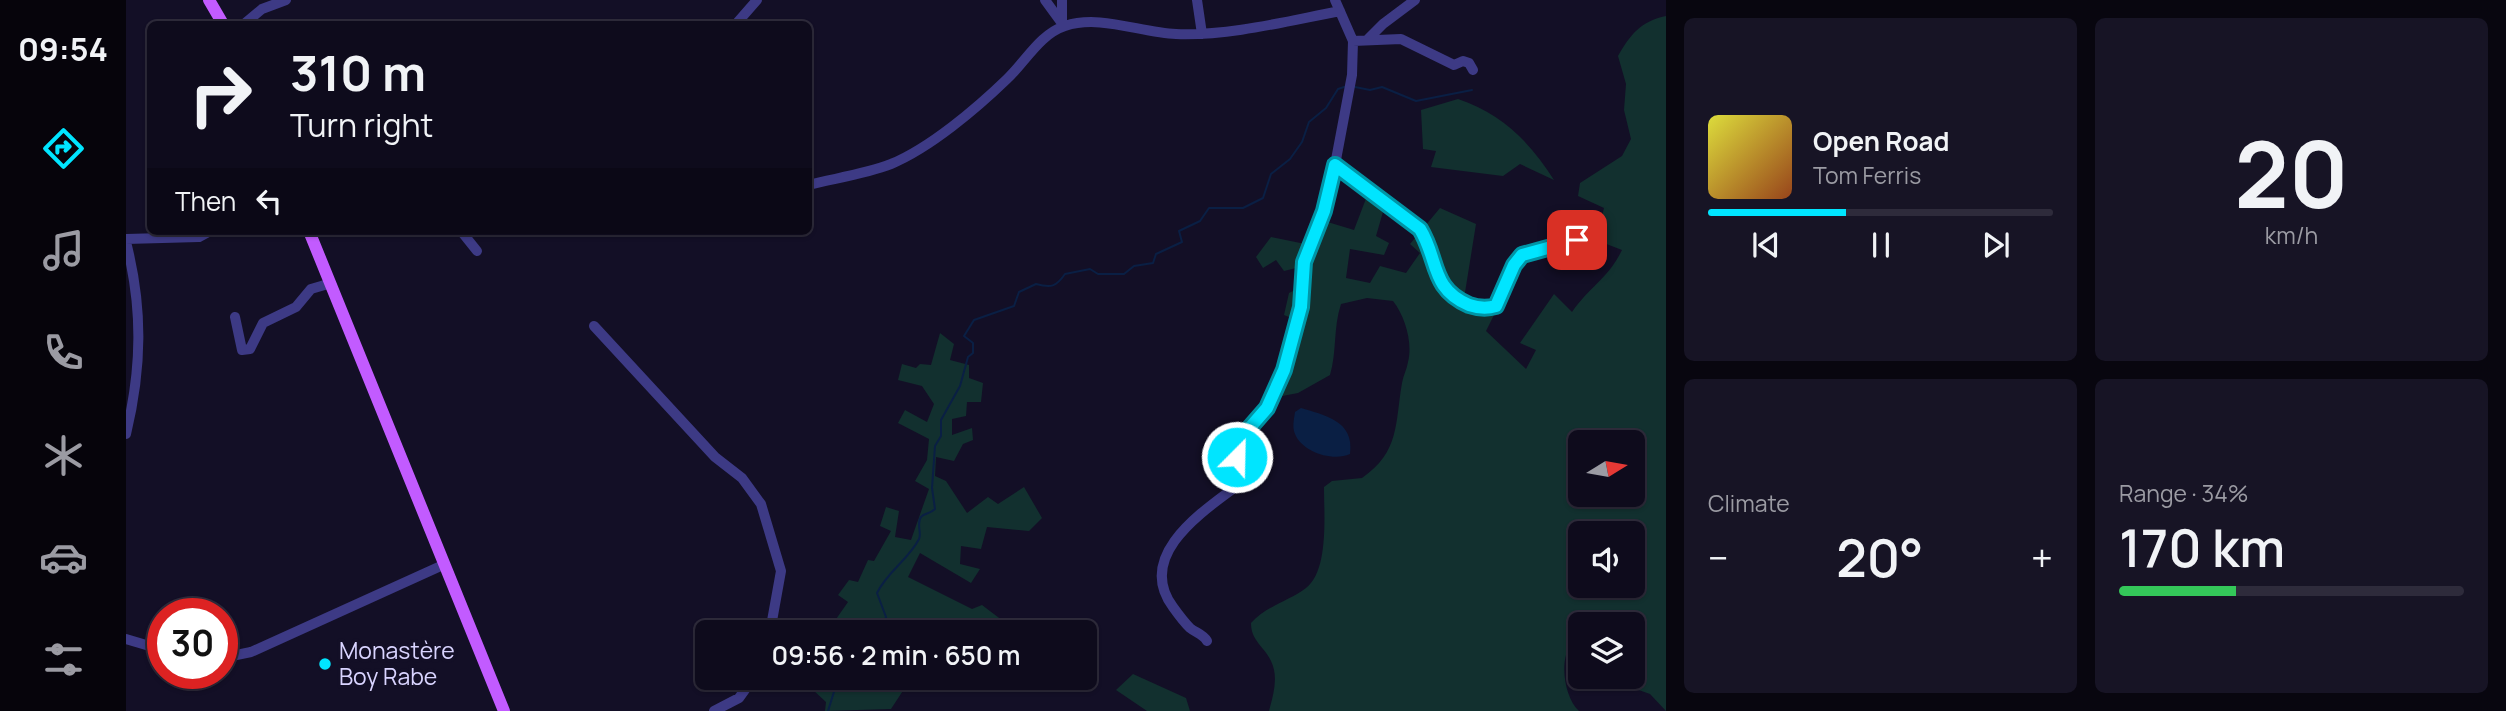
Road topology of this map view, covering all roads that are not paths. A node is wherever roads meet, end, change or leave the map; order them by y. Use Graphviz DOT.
graph roads {
  1 [pos="209,0"];
  2 [pos="286,0"];
  3 [pos="757,0"];
  4 [pos="1045,0"];
  5 [pos="1062,0"];
  6 [pos="1197,0"];
  7 [pos="1335,0"];
  8 [pos="1415,0"];
  9 [pos="1340,12"];
  10 [pos="221,21"];
  11 [pos="248,21"];
  12 [pos="739,21"];
  13 [pos="1063,24"];
  14 [pos="1202,34"];
  15 [pos="1367,40"];
  16 [pos="1353,41"];
  17 [pos="1473,70"];
  18 [pos="1335,165"];
  19 [pos="812,184"];
  20 [pos="1595,233"];
  21 [pos="203,235"];
  22 [pos="310,235"];
  23 [pos="464,235"];
  24 [pos="126,241"];
  25 [pos="477,251"];
  26 [pos="328,284"];
  27 [pos="234,317"];
  28 [pos="594,326"];
  29 [pos="126,434"];
  30 [pos="443,565"];
  31 [pos="773,620"];
  32 [pos="126,639"];
  33 [pos="1207,641"];
  34 [pos="147,645"];
  35 [pos="238,655"];
  36 [pos="744,690"];
  37 [pos="504,711"];
  38 [pos="714,711"];
  1 -- 10 [label="main road"];
  2 -- 11 [label="street"];
  3 -- 12 [label="street"];
  4 -- 13 [label="street"];
  5 -- 13 [label="street"];
  6 -- 14 [label="street"];
  7 -- 9 [label="street"];
  8 -- 15 [label="street"];
  9 -- 14 [label="street"];
  9 -- 16 [label="street"];
  13 -- 14 [label="street"];
  13 -- 19 [label="street"];
  15 -- 16 [label="street"];
  15 -- 17 [label="street"];
  16 -- 18 [label="street"];
  18 -- 20 [label="street"];
  18 -- 33 [label="street"];
  21 -- 24 [label="street"];
  22 -- 26 [label="main road"];
  23 -- 25 [label="street"];
  24 -- 29 [label="street"];
  26 -- 27 [label="street"];
  26 -- 30 [label="main road"];
  28 -- 31 [label="street"];
  30 -- 35 [label="street"];
  30 -- 37 [label="main road"];
  32 -- 34 [label="street"];
  36 -- 38 [label="street"];
}
